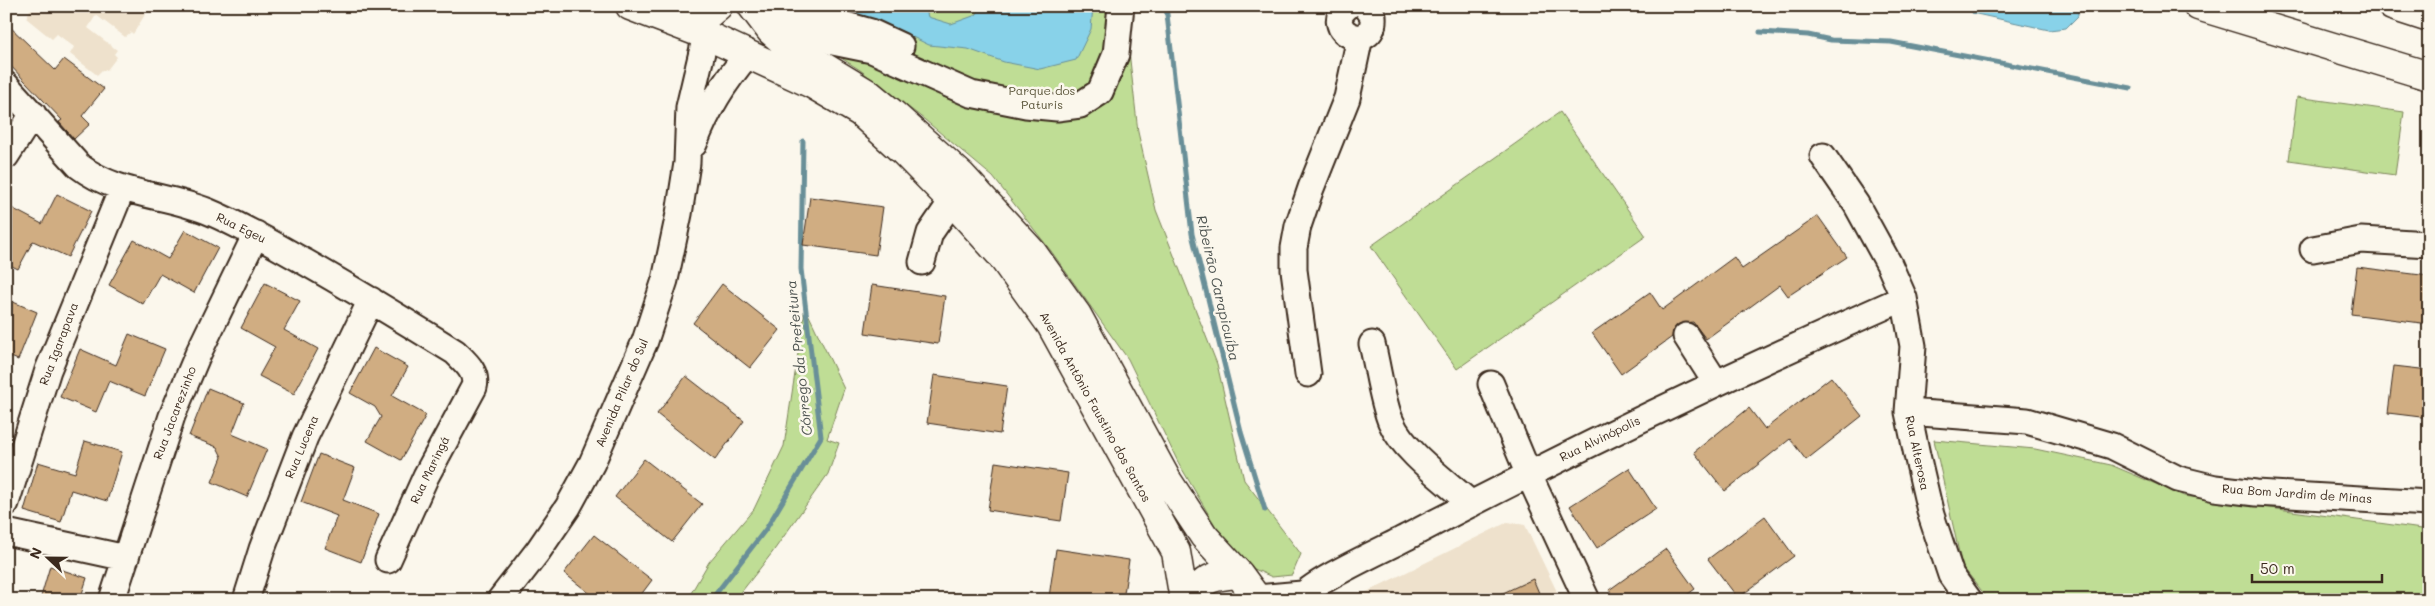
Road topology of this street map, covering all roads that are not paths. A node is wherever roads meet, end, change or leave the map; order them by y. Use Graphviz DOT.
graph roads {
  1 [pos="630,6"];
  2 [pos="718,6"];
  3 [pos="752,6"];
  4 [pos="774,6"];
  5 [pos="799,6"];
  6 [pos="1107,6"];
  7 [pos="1120,6"];
  8 [pos="2198,6"];
  9 [pos="2392,6"];
  10 [pos="1364,7"];
  11 [pos="2429,18"];
  12 [pos="695,30"];
  13 [pos="748,54"];
  14 [pos="2429,76"];
  15 [pos="6,86"];
  16 [pos="33,114"];
  17 [pos="6,156"];
  18 [pos="1823,156"];
  19 [pos="687,163"];
  20 [pos="122,189"];
  21 [pos="952,201"];
  22 [pos="256,234"];
  23 [pos="2429,244"];
  24 [pos="2312,249"];
  25 [pos="922,262"];
  26 [pos="1904,298"];
  27 [pos="371,300"];
  28 [pos="1686,336"];
  29 [pos="1372,344"];
  30 [pos="1308,374"];
  31 [pos="476,381"];
  32 [pos="1716,383"];
  33 [pos="1491,384"];
  34 [pos="1908,412"];
  35 [pos="1528,474"];
  36 [pos="6,503"];
  37 [pos="2429,503"];
  38 [pos="1471,504"];
  39 [pos="6,532"];
  40 [pos="126,558"];
  41 [pos="388,560"];
  42 [pos="1239,574"];
  43 [pos="1300,597"];
  44 [pos="1258,599"];
  45 [pos="112,600"];
  46 [pos="246,600"];
  47 [pos="500,600"];
  48 [pos="1184,600"];
  49 [pos="1188,600"];
  50 [pos="1587,600"];
  51 [pos="1969,600"];
  1 -- 12 [label="main road, Avenida Antônio Faustino dos Santos"];
  2 -- 12 [label="main road"];
  3 -- 42 [label="main road"];
  4 -- 7 [label="street"];
  5 -- 6 [label="street"];
  8 -- 14 [label="main road"];
  9 -- 11 [label="main road"];
  10 -- 30 [label="street"];
  12 -- 13 [label="main road, Avenida Antônio Faustino dos Santos"];
  12 -- 19 [label="street, Avenida Pilar do Sul"];
  13 -- 19 [label="street, Avenida Pilar do Sul"];
  13 -- 21 [label="main road, Avenida Antônio Faustino dos Santos"];
  15 -- 16 [label="street, Rua Egeu"];
  16 -- 17 [label="street"];
  16 -- 20 [label="street, Rua Egeu"];
  18 -- 26 [label="street, Rua Alterosa"];
  19 -- 47 [label="street, Avenida Pilar do Sul"];
  20 -- 22 [label="street, Rua Egeu"];
  20 -- 36 [label="street, Rua Igarapava"];
  21 -- 25 [label="street"];
  21 -- 48 [label="main road, Avenida Antônio Faustino dos Santos"];
  22 -- 27 [label="street, Rua Egeu"];
  22 -- 40 [label="street, Rua Jacarezinho"];
  23 -- 24 [label="street"];
  26 -- 32 [label="street, Rua Alvinópolis"];
  26 -- 34 [label="street, Rua Alterosa"];
  27 -- 31 [label="street, Rua Egeu"];
  27 -- 46 [label="street, Rua Lucena"];
  28 -- 32 [label="street"];
  29 -- 38 [label="street"];
  31 -- 41 [label="street, Rua Maringá"];
  32 -- 35 [label="street, Rua Alvinópolis"];
  33 -- 35 [label="street"];
  34 -- 37 [label="street, Rua Bom Jardim de Minas"];
  34 -- 51 [label="street, Rua Alterosa"];
  35 -- 38 [label="street, Rua Alvinópolis"];
  35 -- 50 [label="street"];
  38 -- 43 [label="street, Rua Alvinópolis"];
  39 -- 40 [label="street"];
  40 -- 45 [label="street, Rua Jacarezinho"];
  42 -- 44 [label="main road"];
  42 -- 49 [label="main road"];
  43 -- 44 [label="street, Rua Alvinópolis"];
}
